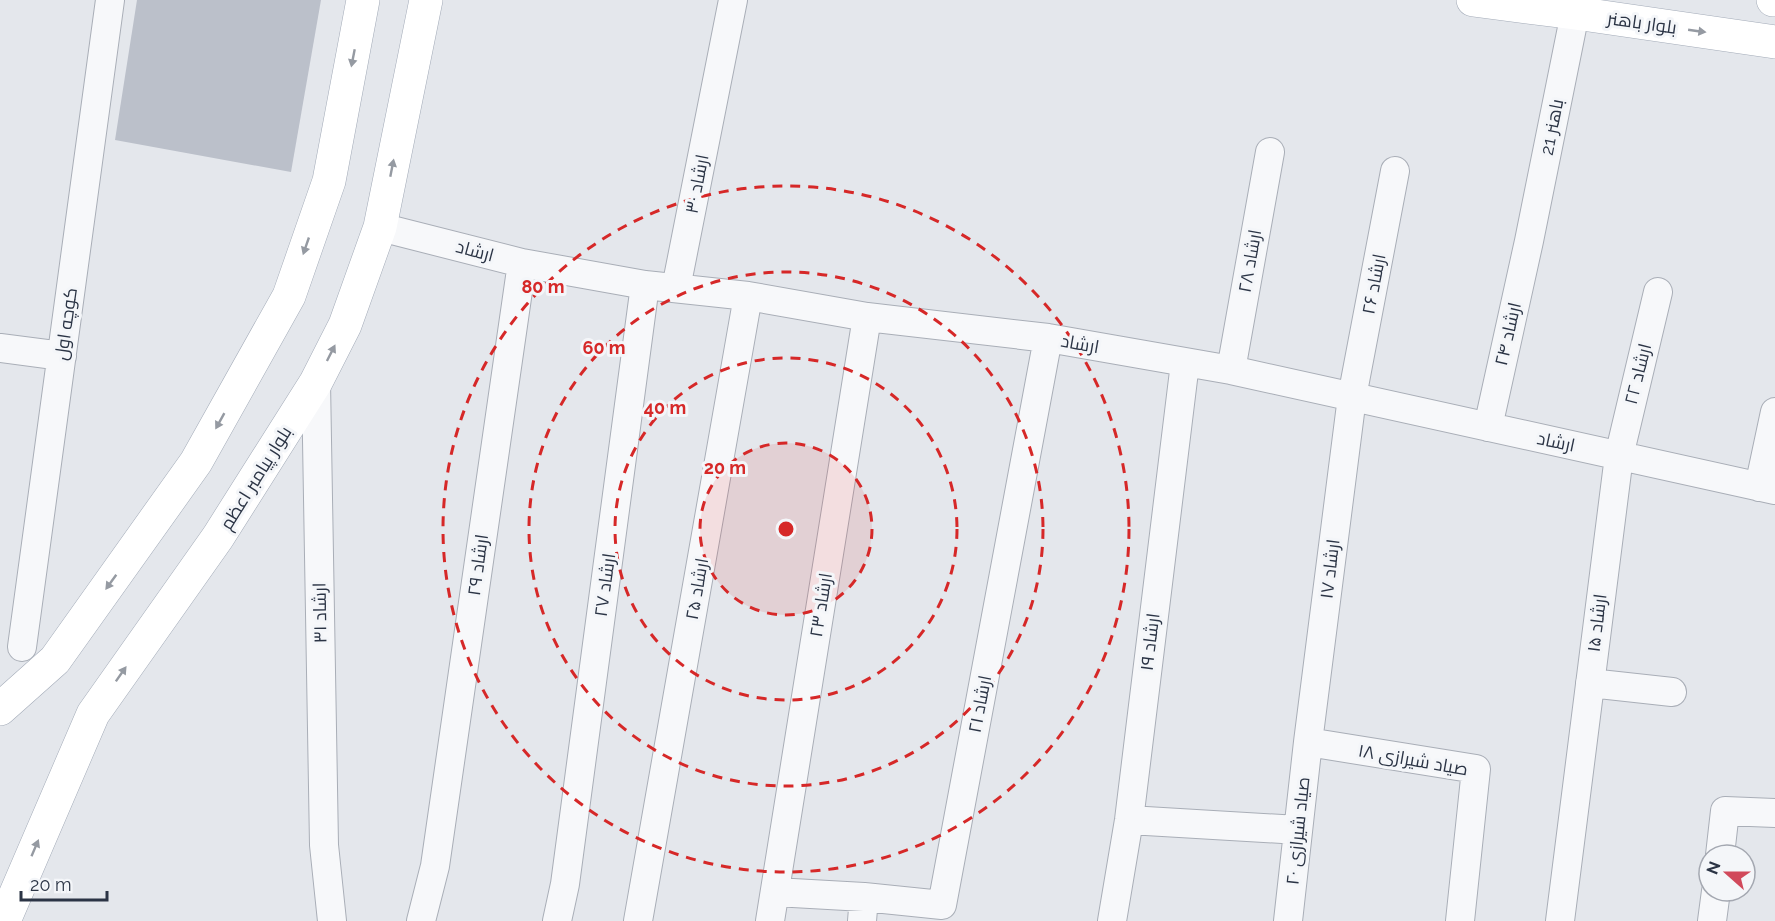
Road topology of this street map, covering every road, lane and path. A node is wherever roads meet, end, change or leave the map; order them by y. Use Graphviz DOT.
graph roads {
  1 [pos="110,0"];
  2 [pos="363,0"];
  3 [pos="426,0"];
  4 [pos="733,0"];
  5 [pos="1473,0"];
  6 [pos="1575,13"];
  7 [pos="1775,42"];
  8 [pos="1270,152"];
  9 [pos="1395,171"];
  10 [pos="380,227"];
  11 [pos="1529,241"];
  12 [pos="522,263"];
  13 [pos="645,285"];
  14 [pos="676,288"];
  15 [pos="1658,292"];
  16 [pos="748,296"];
  17 [pos="867,317"];
  18 [pos="1048,338"];
  19 [pos="0,348"];
  20 [pos="62,356"];
  21 [pos="1185,363"];
  22 [pos="1231,370"];
  23 [pos="316,382"];
  24 [pos="1352,397"];
  25 [pos="1775,412"];
  26 [pos="1488,427"];
  27 [pos="1619,456"];
  28 [pos="1767,489"];
  29 [pos="22,647"];
  30 [pos="1590,683"];
  31 [pos="1672,692"];
  32 [pos="0,708"];
  33 [pos="1308,742"];
  34 [pos="1775,813"];
  35 [pos="1128,820"];
  36 [pos="1298,830"];
  37 [pos="1721,843"];
  38 [pos="775,892"];
  39 [pos="1714,903"];
  40 [pos="863,909"];
  41 [pos="4,921"];
  42 [pos="332,921"];
  43 [pos="421,921"];
  44 [pos="557,921"];
  45 [pos="638,921"];
  46 [pos="770,921"];
  47 [pos="1112,921"];
  48 [pos="1288,921"];
  49 [pos="1460,921"];
  50 [pos="1560,921"];
  51 [pos="1712,921"];
  1 -- 20 [label="street, کوچه اول"];
  2 -- 32 [label="main road, one-way"];
  10 -- 3 [label="main road, بلوار پیامبر اعظم, one-way"];
  4 -- 14 [label="street, ارشاد ۳۰"];
  5 -- 6 [label="main road, بلوار باهنر"];
  6 -- 7 [label="main road, بلوار باهنر, one-way"];
  6 -- 11 [label="street, باهنر 21"];
  8 -- 22 [label="street, ارشاد ۲۸"];
  9 -- 24 [label="street, ارشاد ۲۶"];
  10 -- 12 [label="street, ارشاد"];
  23 -- 10 [label="main road, بلوار پیامبر اعظم, one-way"];
  11 -- 26 [label="street, ارشاد ۲۴"];
  12 -- 13 [label="street, ارشاد"];
  12 -- 43 [label="street, ارشاد ۲۹"];
  13 -- 14 [label="street, ارشاد"];
  13 -- 44 [label="street, ارشاد ۲۷"];
  14 -- 16 [label="street, ارشاد"];
  15 -- 27 [label="street, ارشاد ۲۲"];
  16 -- 17 [label="street, ارشاد"];
  16 -- 45 [label="street, ارشاد ۲۵"];
  17 -- 18 [label="street, ارشاد"];
  17 -- 38 [label="street, ارشاد ۲۳"];
  18 -- 21 [label="street, ارشاد"];
  18 -- 40 [label="street, ارشاد ۲۱"];
  19 -- 20 [label="street"];
  20 -- 29 [label="street, کوچه اول"];
  21 -- 22 [label="street, ارشاد"];
  21 -- 35 [label="street, ارشاد ۱۹"];
  22 -- 24 [label="street, ارشاد"];
  41 -- 23 [label="main road, بلوار پیامبر اعظم, one-way"];
  23 -- 42 [label="street, ارشاد ۳۱"];
  24 -- 26 [label="street, ارشاد"];
  24 -- 33 [label="street, ارشاد ۱۷"];
  25 -- 28 [label="street"];
  26 -- 27 [label="street, ارشاد"];
  27 -- 28 [label="street, ارشاد"];
  27 -- 30 [label="street, ارشاد ۱۵"];
  30 -- 31 [label="street"];
  30 -- 50 [label="street, ارشاد ۱۵"];
  33 -- 36 [label="street, صیاد شیرازی ۲۰"];
  33 -- 49 [label="street, صیاد شیرازی ۱۸"];
  34 -- 37 [label="street"];
  35 -- 36 [label="street"];
  35 -- 47 [label="street, ارشاد ۱۹"];
  36 -- 48 [label="street, صیاد شیرازی ۲۰"];
  38 -- 40 [label="street, ارشاد ۲۱"];
  38 -- 46 [label="street, ارشاد ۲۳"];
  39 -- 51 [label="street"];
}
